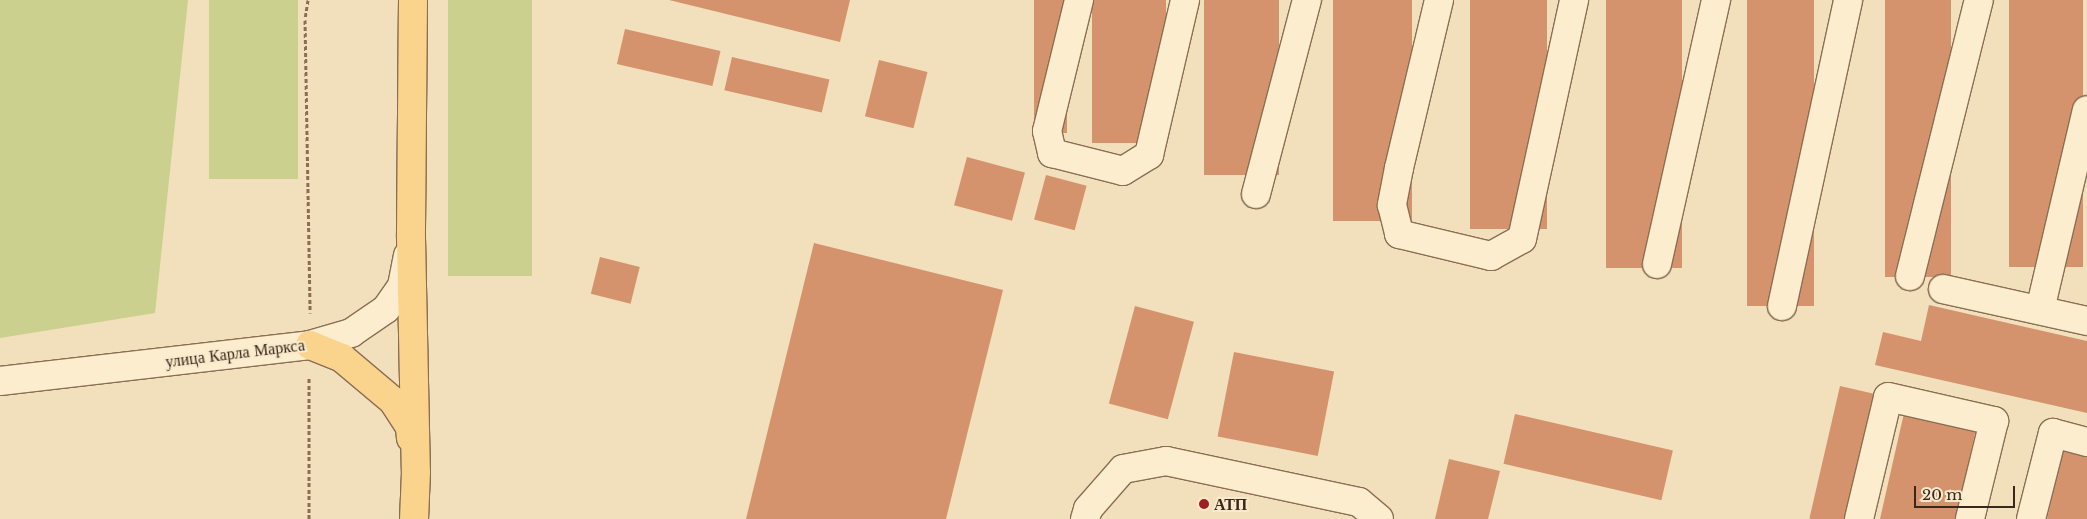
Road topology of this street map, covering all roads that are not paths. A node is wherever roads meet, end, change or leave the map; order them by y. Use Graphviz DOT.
graph roads {
  1 [pos="413,0"];
  2 [pos="1079,0"];
  3 [pos="1185,0"];
  4 [pos="1307,0"];
  5 [pos="1439,0"];
  6 [pos="1574,0"];
  7 [pos="1716,0"];
  8 [pos="1848,0"];
  9 [pos="1979,0"];
  10 [pos="2087,110"];
  11 [pos="1256,194"];
  12 [pos="411,238"];
  13 [pos="1657,264"];
  14 [pos="1910,276"];
  15 [pos="1943,289"];
  16 [pos="1782,306"];
  17 [pos="2040,310"];
  18 [pos="2087,321"];
  19 [pos="310,345"];
  20 [pos="0,381"];
  21 [pos="2087,442"];
  22 [pos="416,472"];
  23 [pos="414,519"];
  24 [pos="1085,519"];
  25 [pos="1379,519"];
  26 [pos="1859,519"];
  27 [pos="1970,519"];
  28 [pos="2031,519"];
  1 -- 12 [label="main road"];
  2 -- 3 [label="street"];
  4 -- 11 [label="street"];
  5 -- 6 [label="street"];
  7 -- 13 [label="street"];
  8 -- 16 [label="street"];
  9 -- 14 [label="street"];
  10 -- 17 [label="street"];
  12 -- 19 [label="street, улица Карла Маркса"];
  12 -- 22 [label="main road"];
  15 -- 17 [label="street"];
  17 -- 18 [label="street"];
  19 -- 20 [label="street, улица Карла Маркса"];
  19 -- 22 [label="main road"];
  21 -- 28 [label="street"];
  22 -- 23 [label="main road"];
  24 -- 25 [label="street"];
  26 -- 27 [label="street"];
}
